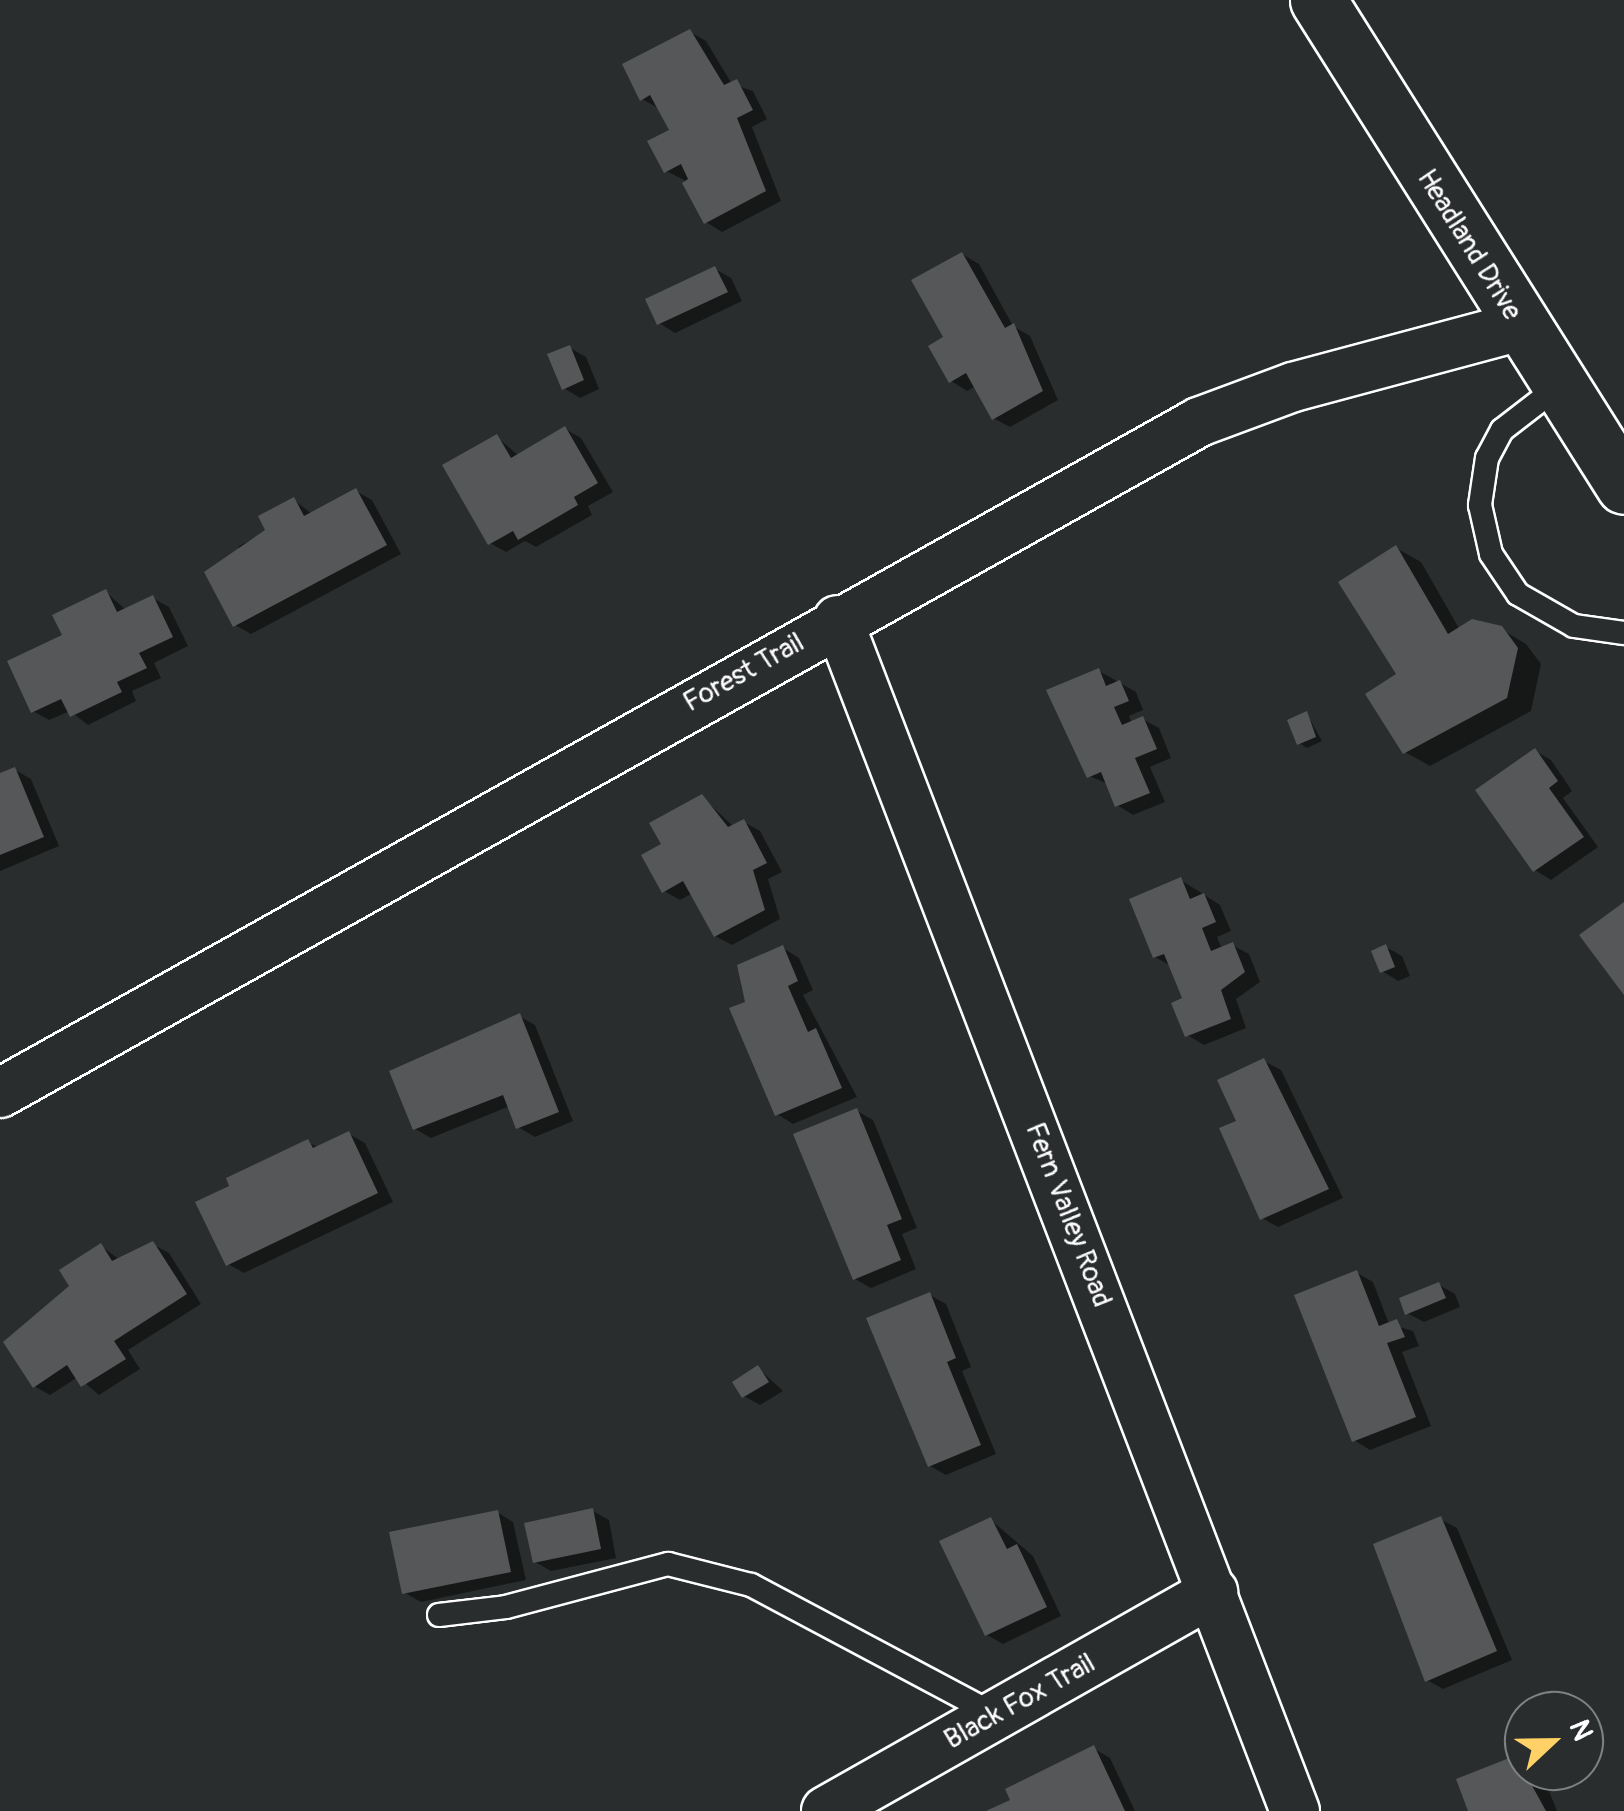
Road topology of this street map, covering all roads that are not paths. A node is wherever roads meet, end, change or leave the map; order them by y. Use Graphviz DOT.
graph roads {
  1 [pos="1318,0"];
  2 [pos="1520,326"];
  3 [pos="1559,386"];
  4 [pos="1624,486"];
  5 [pos="838,620"];
  6 [pos="1624,633"];
  7 [pos="0,1093"];
  8 [pos="1213,1592"];
  9 [pos="439,1615"];
  10 [pos="996,1715"];
  11 [pos="826,1811"];
  12 [pos="1295,1811"];
  1 -- 2 [label="main road, Headland Drive"];
  2 -- 3 [label="main road, Headland Drive"];
  2 -- 5 [label="street, Forest Trail"];
  3 -- 4 [label="main road, Headland Drive"];
  3 -- 6 [label="lane"];
  5 -- 7 [label="street, Forest Trail"];
  5 -- 8 [label="street, Fern Valley Road"];
  8 -- 10 [label="street, Black Fox Trail"];
  8 -- 12 [label="street, Fern Valley Road"];
  9 -- 10 [label="lane"];
  10 -- 11 [label="street, Black Fox Trail"];
}
